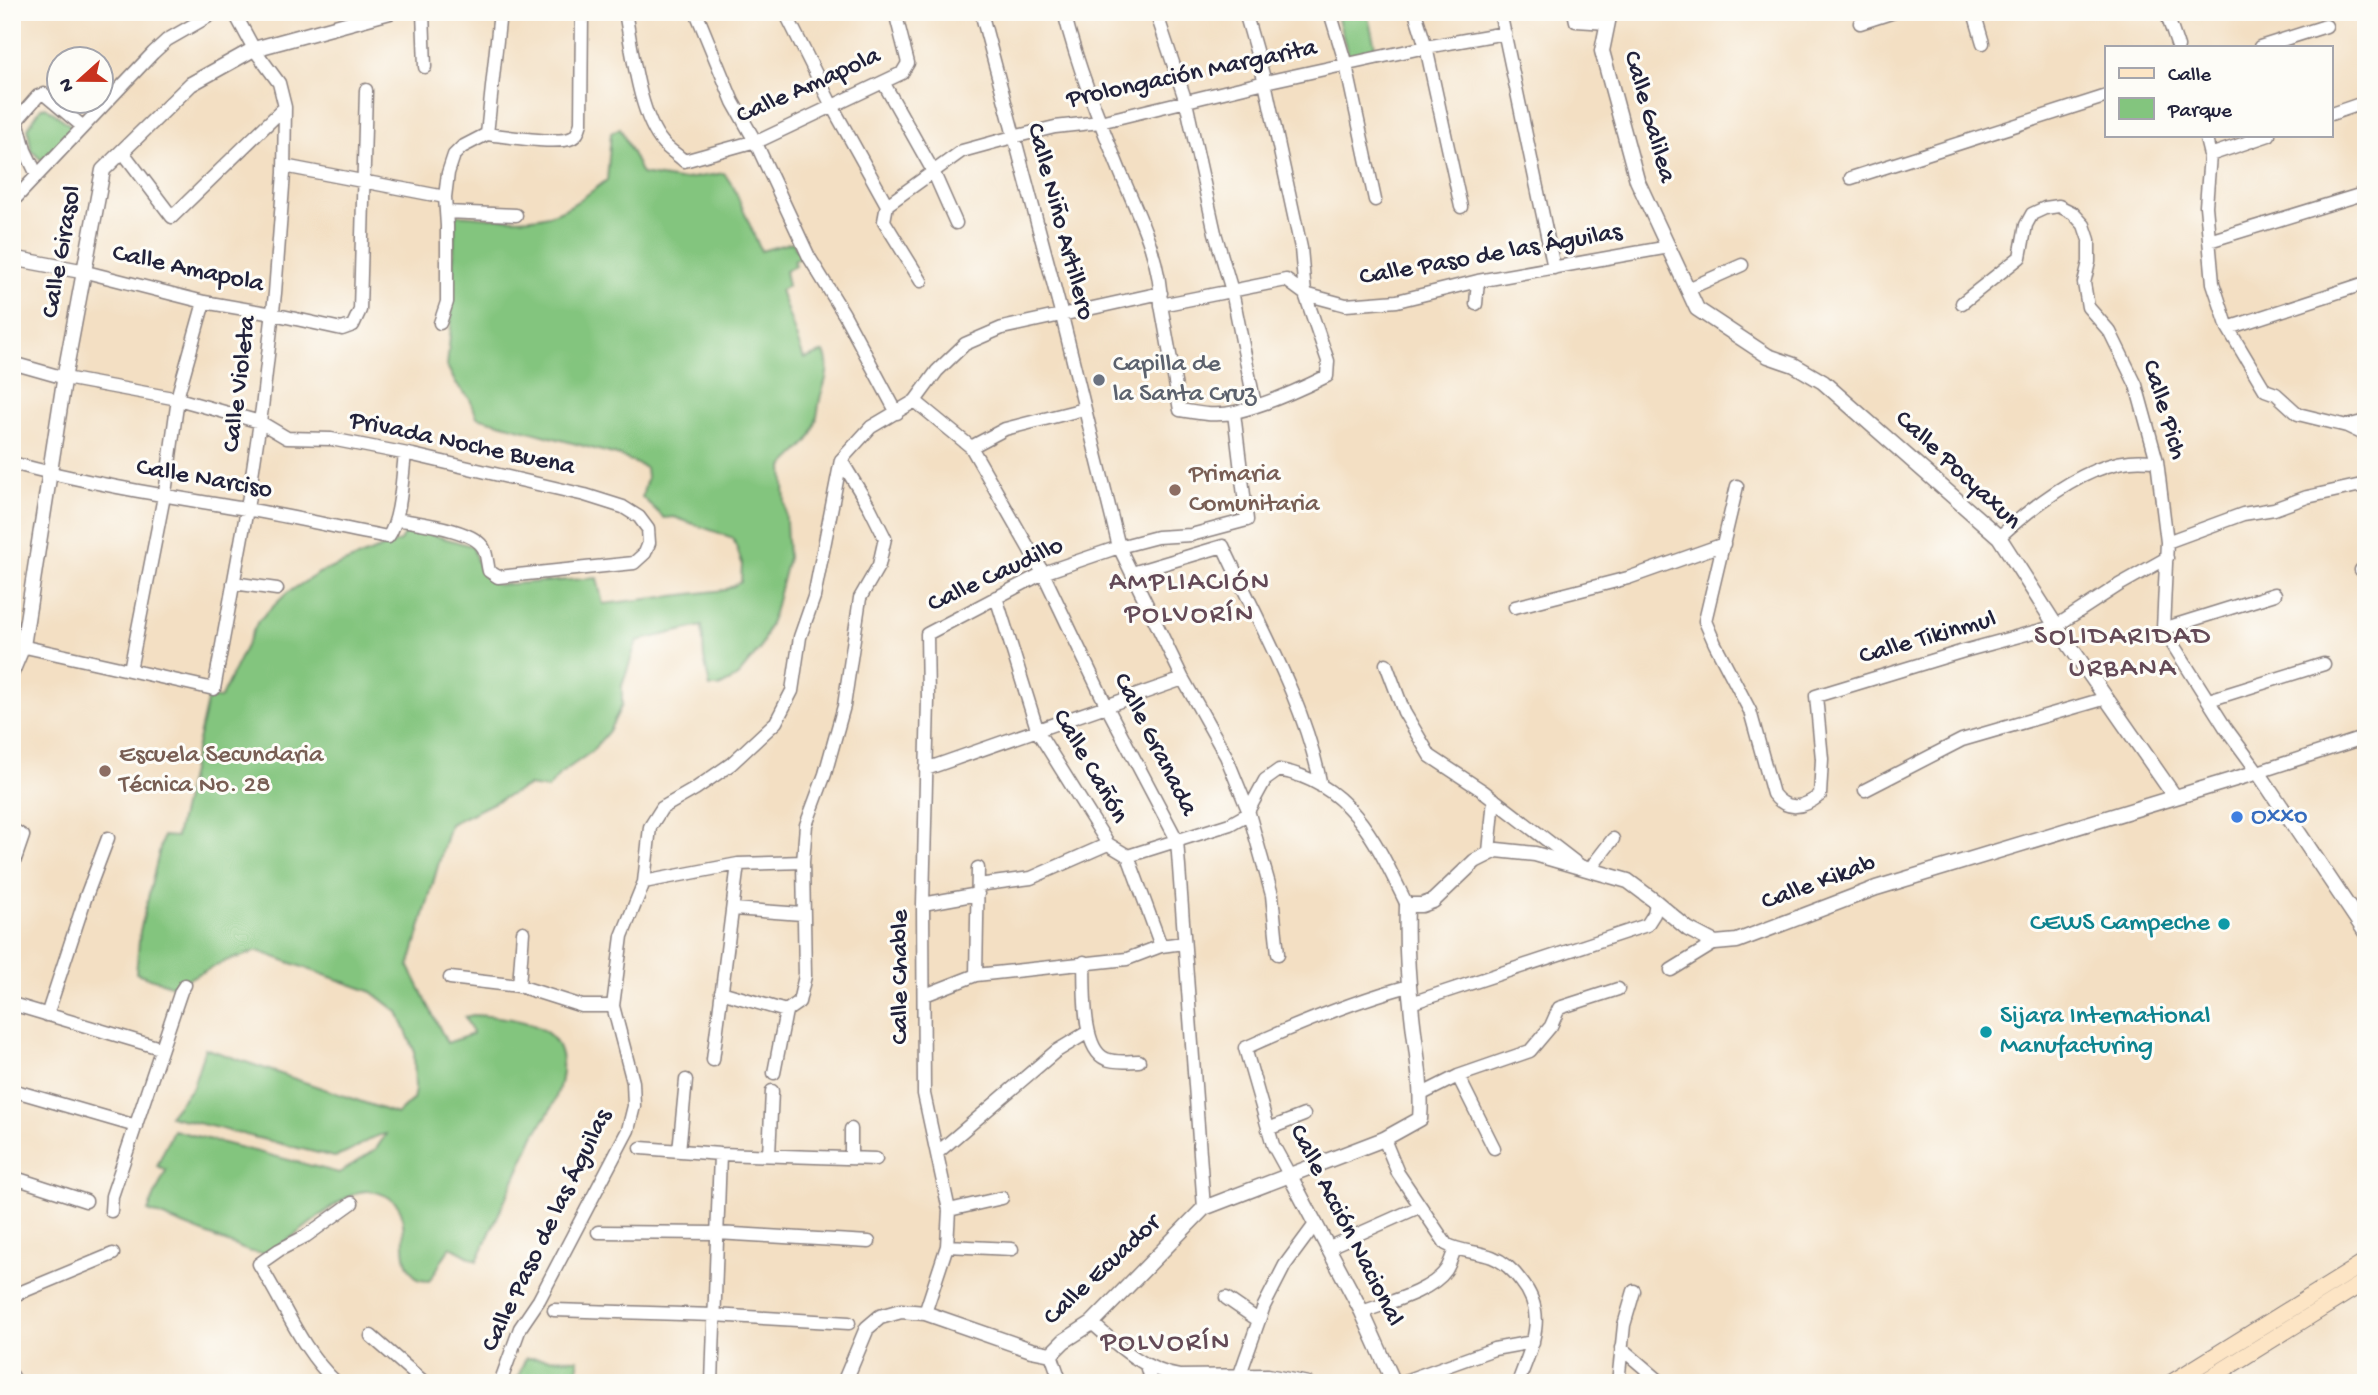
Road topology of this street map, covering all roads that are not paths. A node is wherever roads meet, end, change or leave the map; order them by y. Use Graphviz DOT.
graph roads {
  1 [pos="216,12"];
  2 [pos="234,12"];
  3 [pos="390,12"];
  4 [pos="424,12"];
  5 [pos="500,12"];
  6 [pos="582,12"];
  7 [pos="625,12"];
  8 [pos="696,12"];
  9 [pos="785,12"];
  10 [pos="895,12"];
  11 [pos="981,12"];
  12 [pos="1064,12"];
  13 [pos="1156,12"];
  14 [pos="1245,12"];
  15 [pos="1330,12"];
  16 [pos="1415,12"];
  17 [pos="1500,12"];
  18 [pos="1574,12"];
  19 [pos="1894,12"];
  20 [pos="1974,12"];
  21 [pos="2166,12"];
  22 [pos="1609,18"];
  23 [pos="1860,23"];
  24 [pos="2326,26"];
  25 [pos="1505,33"];
  26 [pos="1983,43"];
  27 [pos="2178,46"];
  28 [pos="2263,46"];
  29 [pos="1426,47"];
  30 [pos="254,48"];
  31 [pos="1346,65"];
  32 [pos="425,67"];
  33 [pos="883,82"];
  34 [pos="1265,82"];
  35 [pos="366,90"];
  36 [pos="2105,97"];
  37 [pos="1186,102"];
  38 [pos="2366,102"];
  39 [pos="832,106"];
  40 [pos="285,107"];
  41 [pos="2332,114"];
  42 [pos="1100,122"];
  43 [pos="82,126"];
  44 [pos="487,134"];
  45 [pos="2205,136"];
  46 [pos="2266,136"];
  47 [pos="1013,137"];
  48 [pos="755,141"];
  49 [pos="122,151"];
  50 [pos="2210,155"];
  51 [pos="284,166"];
  52 [pos="933,171"];
  53 [pos="37,175"];
  54 [pos="1851,178"];
  55 [pos="364,181"];
  56 [pos="2366,193"];
  57 [pos="444,197"];
  58 [pos="1375,200"];
  59 [pos="12,202"];
  60 [pos="887,205"];
  61 [pos="1461,207"];
  62 [pos="446,212"];
  63 [pos="516,215"];
  64 [pos="956,223"];
  65 [pos="2209,241"];
  66 [pos="1669,247"];
  67 [pos="12,258"];
  68 [pos="1742,265"];
  69 [pos="1554,268"];
  70 [pos="86,272"];
  71 [pos="921,281"];
  72 [pos="1478,281"];
  73 [pos="2366,283"];
  74 [pos="1688,289"];
  75 [pos="1232,291"];
  76 [pos="1304,295"];
  77 [pos="1161,299"];
  78 [pos="204,302"];
  79 [pos="1397,302"];
  80 [pos="1962,303"];
  81 [pos="1476,304"];
  82 [pos="1697,309"];
  83 [pos="273,314"];
  84 [pos="1062,316"];
  85 [pos="1398,316"];
  86 [pos="440,323"];
  87 [pos="2228,328"];
  88 [pos="12,363"];
  89 [pos="65,378"];
  90 [pos="178,399"];
  91 [pos="915,401"];
  92 [pos="1255,405"];
  93 [pos="1084,409"];
  94 [pos="1234,412"];
  95 [pos="897,413"];
  96 [pos="2366,421"];
  97 [pos="260,422"];
  98 [pos="2347,426"];
  99 [pos="2366,435"];
  100 [pos="971,447"];
  101 [pos="405,454"];
  102 [pos="841,460"];
  103 [pos="2157,461"];
  104 [pos="12,463"];
  105 [pos="51,474"];
  106 [pos="2366,484"];
  107 [pos="1737,486"];
  108 [pos="164,497"];
  109 [pos="247,509"];
  110 [pos="396,519"];
  111 [pos="1998,537"];
  112 [pos="2167,542"];
  113 [pos="1724,544"];
  114 [pos="1119,547"];
  115 [pos="2167,558"];
  116 [pos="1043,573"];
  117 [pos="1132,573"];
  118 [pos="233,583"];
  119 [pos="277,589"];
  120 [pos="2275,594"];
  121 [pos="996,597"];
  122 [pos="1515,607"];
  123 [pos="2056,626"];
  124 [pos="2163,629"];
  125 [pos="927,634"];
  126 [pos="18,645"];
  127 [pos="1386,664"];
  128 [pos="2324,664"];
  129 [pos="130,670"];
  130 [pos="12,672"];
  131 [pos="1183,679"];
  132 [pos="2107,698"];
  133 [pos="2209,700"];
  134 [pos="1107,707"];
  135 [pos="1038,732"];
  136 [pos="2366,737"];
  137 [pos="926,769"];
  138 [pos="2258,772"];
  139 [pos="1321,786"];
  140 [pos="1864,790"];
  141 [pos="2175,797"];
  142 [pos="1494,799"];
  143 [pos="1248,810"];
  144 [pos="18,832"];
  145 [pos="108,838"];
  146 [pos="1613,839"];
  147 [pos="1177,840"];
  148 [pos="1108,845"];
  149 [pos="1489,852"];
  150 [pos="1128,856"];
  151 [pos="803,862"];
  152 [pos="738,864"];
  153 [pos="12,867"];
  154 [pos="978,868"];
  155 [pos="1586,869"];
  156 [pos="644,882"];
  157 [pos="978,889"];
  158 [pos="1656,902"];
  159 [pos="923,904"];
  160 [pos="1407,905"];
  161 [pos="733,909"];
  162 [pos="802,914"];
  163 [pos="523,932"];
  164 [pos="2366,933"];
  165 [pos="1183,943"];
  166 [pos="1715,943"];
  167 [pos="1161,946"];
  168 [pos="1278,954"];
  169 [pos="1084,962"];
  170 [pos="1671,970"];
  171 [pos="976,975"];
  172 [pos="450,978"];
  173 [pos="185,985"];
  174 [pos="519,986"];
  175 [pos="1409,986"];
  176 [pos="1618,989"];
  177 [pos="721,992"];
  178 [pos="925,995"];
  179 [pos="1410,1003"];
  180 [pos="12,1004"];
  181 [pos="613,1006"];
  182 [pos="786,1011"];
  183 [pos="47,1014"];
  184 [pos="1088,1031"];
  185 [pos="160,1048"];
  186 [pos="713,1060"];
  187 [pos="1139,1061"];
  188 [pos="774,1073"];
  189 [pos="1458,1076"];
  190 [pos="686,1080"];
  191 [pos="12,1090"];
  192 [pos="772,1091"];
  193 [pos="1422,1094"];
  194 [pos="1304,1115"];
  195 [pos="136,1126"];
  196 [pos="851,1129"];
  197 [pos="1268,1129"];
  198 [pos="1384,1139"];
  199 [pos="1494,1147"];
  200 [pos="641,1148"];
  201 [pos="679,1151"];
  202 [pos="937,1153"];
  203 [pos="720,1154"];
  204 [pos="769,1155"];
  205 [pos="851,1158"];
  206 [pos="876,1159"];
  207 [pos="1290,1176"];
  208 [pos="12,1177"];
  209 [pos="1002,1198"];
  210 [pos="86,1201"];
  211 [pos="352,1203"];
  212 [pos="1419,1207"];
  213 [pos="1204,1208"];
  214 [pos="948,1210"];
  215 [pos="111,1211"];
  216 [pos="1316,1223"];
  217 [pos="598,1232"];
  218 [pos="717,1233"];
  219 [pos="869,1242"];
  220 [pos="947,1246"];
  221 [pos="1327,1248"];
  222 [pos="1012,1249"];
  223 [pos="1455,1249"];
  224 [pos="113,1254"];
  225 [pos="2366,1262"];
  226 [pos="2366,1281"];
  227 [pos="1634,1291"];
  228 [pos="12,1296"];
  229 [pos="1226,1298"];
  230 [pos="554,1310"];
  231 [pos="1362,1312"];
  232 [pos="925,1313"];
  233 [pos="714,1315"];
  234 [pos="1258,1320"];
  235 [pos="849,1323"];
  236 [pos="1092,1323"];
  237 [pos="371,1336"];
  238 [pos="1533,1342"];
  239 [pos="1621,1348"];
  240 [pos="1051,1354"];
  241 [pos="1146,1364"];
  242 [pos="1240,1374"];
  243 [pos="12,1376"];
  244 [pos="16,1383"];
  245 [pos="337,1383"];
  246 [pos="425,1383"];
  247 [pos="500,1383"];
  248 [pos="712,1383"];
  249 [pos="844,1383"];
  250 [pos="1061,1383"];
  251 [pos="1152,1383"];
  252 [pos="1308,1383"];
  253 [pos="1397,1383"];
  254 [pos="1518,1383"];
  255 [pos="1618,1383"];
  256 [pos="1662,1383"];
  257 [pos="2171,1383"];
  258 [pos="2202,1383"];
  1 -- 43 [label="street"];
  2 -- 30 [label="street, Calle Violeta"];
  3 -- 30 [label="street, Calle Girasol"];
  4 -- 32 [label="street"];
  5 -- 44 [label="street"];
  6 -- 44 [label="street"];
  7 -- 48 [label="street, Calle Amapola"];
  8 -- 48 [label="street"];
  9 -- 39 [label="street"];
  10 -- 33 [label="street, Calle Amapola"];
  11 -- 47 [label="street, Calle Niño Artillero"];
  12 -- 42 [label="street"];
  13 -- 37 [label="street"];
  14 -- 34 [label="street"];
  15 -- 31 [label="street"];
  16 -- 29 [label="street"];
  17 -- 25 [label="street"];
  18 -- 22 [label="street"];
  19 -- 23 [label="street"];
  20 -- 26 [label="street"];
  21 -- 27 [label="street"];
  22 -- 66 [label="street, Calle Galilea"];
  24 -- 28 [label="street"];
  25 -- 29 [label="street, Prolongación Margarita"];
  25 -- 69 [label="street"];
  29 -- 31 [label="street, Prolongación Margarita"];
  29 -- 61 [label="street"];
  30 -- 40 [label="street, Calle Violeta"];
  30 -- 49 [label="street, Calle Girasol"];
  31 -- 34 [label="street, Prolongación Margarita"];
  31 -- 58 [label="street"];
  33 -- 39 [label="street, Calle Amapola"];
  33 -- 52 [label="street"];
  34 -- 37 [label="street, Prolongación Margarita"];
  34 -- 76 [label="street"];
  35 -- 55 [label="street"];
  36 -- 54 [label="street"];
  37 -- 42 [label="street, Prolongación Margarita"];
  37 -- 75 [label="street"];
  38 -- 41 [label="street"];
  39 -- 48 [label="street, Calle Amapola"];
  39 -- 60 [label="street"];
  40 -- 49 [label="street"];
  40 -- 51 [label="street, Calle Violeta"];
  42 -- 47 [label="street, Prolongación Margarita"];
  42 -- 77 [label="street"];
  43 -- 53 [label="street"];
  43 -- 53 [label="street"];
  44 -- 57 [label="street"];
  45 -- 50 [label="street"];
  46 -- 50 [label="street"];
  47 -- 52 [label="street, Prolongación Margarita"];
  47 -- 84 [label="street, Calle Niño Artillero"];
  48 -- 95 [label="street"];
  49 -- 70 [label="street, Calle Girasol"];
  50 -- 65 [label="street"];
  51 -- 55 [label="street"];
  51 -- 83 [label="street, Calle Violeta"];
  52 -- 60 [label="street, Prolongación Margarita"];
  52 -- 64 [label="street"];
  53 -- 59 [label="street"];
  55 -- 57 [label="street"];
  55 -- 83 [label="street, Calle Amapola"];
  56 -- 65 [label="street"];
  57 -- 62 [label="street"];
  60 -- 71 [label="street"];
  62 -- 63 [label="street"];
  62 -- 86 [label="street"];
  65 -- 87 [label="street"];
  66 -- 69 [label="street, Calle Paso de las Águilas"];
  66 -- 74 [label="street, Calle Galilea"];
  67 -- 70 [label="street, Calle Amapola"];
  68 -- 74 [label="street"];
  69 -- 72 [label="street, Calle Paso de las Águilas"];
  70 -- 78 [label="street, Calle Amapola"];
  70 -- 89 [label="street, Calle Girasol"];
  72 -- 79 [label="street, Calle Paso de las Águilas"];
  72 -- 81 [label="street"];
  73 -- 87 [label="street"];
  74 -- 82 [label="street, Calle Galilea"];
  75 -- 76 [label="street, Calle Paso de las Águilas"];
  75 -- 77 [label="street, Calle Paso de las Águilas"];
  75 -- 92 [label="street"];
  76 -- 79 [label="street, Calle Paso de las Águilas"];
  76 -- 92 [label="street"];
  77 -- 84 [label="street, Calle Paso de las Águilas"];
  77 -- 94 [label="street"];
  78 -- 83 [label="street, Calle Amapola"];
  78 -- 90 [label="street"];
  79 -- 85 [label="street"];
  80 -- 103 [label="street, Calle Pich"];
  82 -- 111 [label="street, Calle Pocyaxun"];
  83 -- 97 [label="street, Calle Violeta"];
  84 -- 91 [label="street, Calle Paso de las Águilas"];
  84 -- 93 [label="street, Calle Niño Artillero"];
  87 -- 98 [label="street"];
  88 -- 89 [label="street, Privada Noche Buena"];
  89 -- 90 [label="street, Privada Noche Buena"];
  89 -- 105 [label="street, Calle Girasol"];
  90 -- 97 [label="street, Privada Noche Buena"];
  90 -- 108 [label="street"];
  91 -- 95 [label="street, Calle Paso de las Águilas"];
  91 -- 100 [label="street, Calle Granada"];
  92 -- 94 [label="street"];
  93 -- 100 [label="street"];
  93 -- 114 [label="street, Calle Niño Artillero"];
  94 -- 114 [label="street, Calle Caudillo"];
  95 -- 102 [label="street, Calle Paso de las Águilas"];
  96 -- 98 [label="street"];
  97 -- 101 [label="street, Privada Noche Buena"];
  97 -- 109 [label="street, Calle Violeta"];
  98 -- 99 [label="street"];
  100 -- 116 [label="street, Calle Granada"];
  101 -- 110 [label="street"];
  101 -- 110 [label="street, Privada Noche Buena"];
  102 -- 151 [label="street"];
  102 -- 156 [label="street, Calle Paso de las Águilas"];
  103 -- 111 [label="street"];
  103 -- 112 [label="street, Calle Pich"];
  104 -- 105 [label="street, Calle Narciso"];
  105 -- 108 [label="street, Calle Narciso"];
  105 -- 126 [label="street, Calle Girasol"];
  106 -- 112 [label="street"];
  107 -- 113 [label="street"];
  108 -- 109 [label="street, Calle Narciso"];
  108 -- 129 [label="street"];
  109 -- 110 [label="street, Calle Narciso"];
  109 -- 118 [label="street, Calle Violeta"];
  111 -- 123 [label="street, Calle Pocyaxun"];
  112 -- 115 [label="street, Calle Pich"];
  113 -- 122 [label="street"];
  113 -- 123 [label="street, Calle Tikinmul"];
  114 -- 116 [label="street, Calle Caudillo"];
  114 -- 117 [label="street, Calle Niño Artillero"];
  115 -- 123 [label="street, Calle Tikinmul"];
  115 -- 124 [label="street, Calle Pich"];
  116 -- 121 [label="street, Calle Caudillo"];
  116 -- 134 [label="street, Calle Granada"];
  117 -- 131 [label="street, Calle Niño Artillero"];
  117 -- 139 [label="street"];
  118 -- 119 [label="street"];
  118 -- 129 [label="street, Calle Violeta"];
  120 -- 124 [label="street"];
  121 -- 125 [label="street, Calle Caudillo"];
  121 -- 135 [label="street, Calle Cañón"];
  123 -- 132 [label="street, Calle Pocyaxun"];
  124 -- 133 [label="street"];
  125 -- 137 [label="street, Calle Chable"];
  126 -- 129 [label="street"];
  126 -- 130 [label="street, Calle Girasol"];
  127 -- 142 [label="street"];
  128 -- 133 [label="street"];
  131 -- 134 [label="street"];
  131 -- 143 [label="street, Calle Niño Artillero"];
  132 -- 140 [label="street"];
  132 -- 141 [label="street, Calle Pocyaxun"];
  133 -- 138 [label="street"];
  134 -- 135 [label="street"];
  134 -- 147 [label="street, Calle Granada"];
  135 -- 137 [label="street"];
  135 -- 148 [label="street, Calle Cañón"];
  136 -- 138 [label="street, Calle Kikab"];
  137 -- 159 [label="street, Calle Chable"];
  138 -- 141 [label="street, Calle Kikab"];
  138 -- 164 [label="street"];
  139 -- 143 [label="street"];
  139 -- 160 [label="street"];
  141 -- 166 [label="street, Calle Kikab"];
  142 -- 149 [label="street"];
  142 -- 155 [label="street"];
  143 -- 147 [label="street"];
  143 -- 168 [label="street, Calle Niño Artillero"];
  144 -- 153 [label="street"];
  145 -- 183 [label="street"];
  146 -- 155 [label="street"];
  147 -- 150 [label="street"];
  147 -- 165 [label="street, Calle Granada"];
  148 -- 150 [label="street, Calle Cañón"];
  148 -- 157 [label="street"];
  149 -- 155 [label="street"];
  149 -- 160 [label="street"];
  150 -- 167 [label="street, Calle Cañón"];
  151 -- 152 [label="street"];
  151 -- 162 [label="street"];
  152 -- 156 [label="street"];
  152 -- 161 [label="street"];
  154 -- 157 [label="street"];
  155 -- 158 [label="street"];
  156 -- 181 [label="street, Calle Paso de las Águilas"];
  157 -- 159 [label="street"];
  157 -- 171 [label="street"];
  158 -- 166 [label="street"];
  158 -- 179 [label="street"];
  159 -- 178 [label="street, Calle Chable"];
  160 -- 175 [label="street"];
  161 -- 162 [label="street"];
  161 -- 177 [label="street"];
  162 -- 182 [label="street"];
  163 -- 174 [label="street"];
  165 -- 167 [label="street"];
  165 -- 213 [label="street, Calle Granada"];
  166 -- 170 [label="street"];
  167 -- 169 [label="street"];
  169 -- 171 [label="street"];
  169 -- 184 [label="street"];
  171 -- 178 [label="street"];
  172 -- 174 [label="street"];
  173 -- 185 [label="street"];
  174 -- 181 [label="street"];
  175 -- 179 [label="street"];
  175 -- 197 [label="street, Calle Acción Nacional"];
  176 -- 189 [label="street"];
  177 -- 182 [label="street"];
  177 -- 186 [label="street"];
  178 -- 202 [label="street, Calle Chable"];
  179 -- 193 [label="street"];
  180 -- 183 [label="street"];
  181 -- 247 [label="street, Calle Paso de las Águilas"];
  182 -- 188 [label="street"];
  183 -- 185 [label="street"];
  184 -- 187 [label="street"];
  184 -- 202 [label="street"];
  185 -- 195 [label="street"];
  189 -- 193 [label="street"];
  189 -- 199 [label="street"];
  190 -- 201 [label="street"];
  191 -- 195 [label="street"];
  192 -- 204 [label="street"];
  193 -- 198 [label="street, Calle Ecuador"];
  194 -- 197 [label="street"];
  195 -- 215 [label="street"];
  196 -- 205 [label="street"];
  197 -- 207 [label="street, Calle Acción Nacional"];
  198 -- 207 [label="street, Calle Ecuador"];
  198 -- 212 [label="street"];
  200 -- 201 [label="street"];
  201 -- 203 [label="street"];
  202 -- 214 [label="street, Calle Chable"];
  203 -- 204 [label="street"];
  203 -- 218 [label="street"];
  204 -- 205 [label="street"];
  205 -- 206 [label="street"];
  207 -- 213 [label="street, Calle Ecuador"];
  207 -- 216 [label="street, Calle Acción Nacional"];
  208 -- 210 [label="street"];
  209 -- 214 [label="street"];
  211 -- 245 [label="street"];
  212 -- 221 [label="street"];
  212 -- 223 [label="street"];
  213 -- 236 [label="street, Calle Ecuador"];
  214 -- 220 [label="street, Calle Chable"];
  216 -- 221 [label="street, Calle Acción Nacional"];
  216 -- 234 [label="street"];
  217 -- 218 [label="street"];
  218 -- 219 [label="street"];
  218 -- 233 [label="street"];
  220 -- 222 [label="street"];
  220 -- 232 [label="street, Calle Chable"];
  221 -- 231 [label="street, Calle Acción Nacional"];
  223 -- 231 [label="street"];
  223 -- 238 [label="street"];
  224 -- 228 [label="street"];
  225 -- 257 [label="main road"];
  226 -- 258 [label="main road"];
  227 -- 239 [label="street"];
  229 -- 234 [label="street"];
  230 -- 233 [label="street"];
  231 -- 253 [label="street, Calle Acción Nacional"];
  232 -- 240 [label="street, Calle Ecuador"];
  232 -- 249 [label="street, Calle Ecuador"];
  233 -- 235 [label="street"];
  233 -- 248 [label="street"];
  234 -- 242 [label="street"];
  236 -- 240 [label="street, Calle Ecuador"];
  236 -- 241 [label="street"];
  237 -- 246 [label="street"];
  238 -- 253 [label="street"];
  238 -- 254 [label="street"];
  239 -- 255 [label="street"];
  239 -- 256 [label="street"];
  240 -- 250 [label="street"];
  241 -- 242 [label="street"];
  241 -- 251 [label="street"];
  242 -- 252 [label="street"];
  243 -- 244 [label="street"];
}
